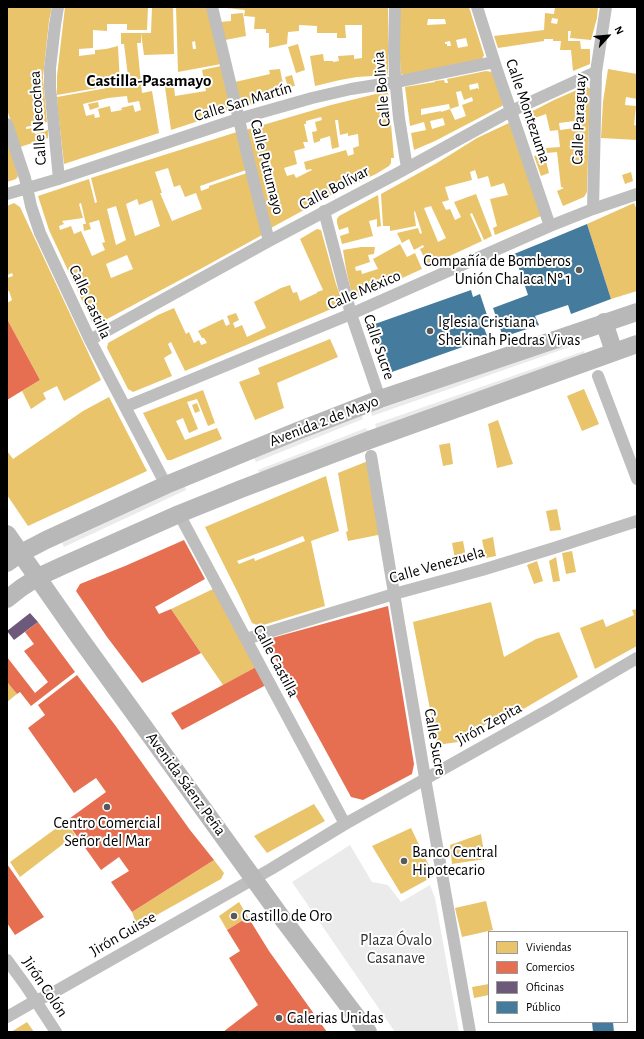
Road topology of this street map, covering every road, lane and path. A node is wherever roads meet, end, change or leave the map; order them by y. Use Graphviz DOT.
graph roads {
  1 [pos="58,7"];
  2 [pos="212,7"];
  3 [pos="396,7"];
  4 [pos="477,7"];
  5 [pos="606,7"];
  6 [pos="494,62"];
  7 [pos="596,72"];
  8 [pos="396,82"];
  9 [pos="511,111"];
  10 [pos="238,119"];
  11 [pos="7,124"];
  12 [pos="407,168"];
  13 [pos="59,179"];
  14 [pos="27,188"];
  15 [pos="7,194"];
  16 [pos="637,194"];
  17 [pos="593,209"];
  18 [pos="324,211"];
  19 [pos="550,226"];
  20 [pos="269,241"];
  21 [pos="637,312"];
  22 [pos="351,314"];
  23 [pos="604,322"];
  24 [pos="90,340"];
  25 [pos="637,344"];
  26 [pos="614,352"];
  27 [pos="598,376"];
  28 [pos="380,399"];
  29 [pos="125,407"];
  30 [pos="371,456"];
  31 [pos="637,479"];
  32 [pos="166,485"];
  33 [pos="179,514"];
  34 [pos="637,521"];
  35 [pos="7,534"];
  36 [pos="14,558"];
  37 [pos="38,578"];
  38 [pos="394,594"];
  39 [pos="7,598"];
  40 [pos="246,639"];
  41 [pos="637,658"];
  42 [pos="425,778"];
  43 [pos="345,824"];
  44 [pos="254,879"];
  45 [pos="7,960"];
  46 [pos="35,1001"];
  47 [pos="7,1017"];
  48 [pos="56,1032"];
  49 [pos="368,1032"];
  50 [pos="470,1032"];
  1 -- 13 [label="street, Calle Necochea"];
  2 -- 10 [label="street, Calle Putumayo"];
  3 -- 8 [label="street, Calle Bolivia"];
  4 -- 6 [label="street, Calle Montezuma"];
  5 -- 7 [label="street, Calle Paraguay"];
  6 -- 8 [label="street, Calle San Martín"];
  6 -- 9 [label="street, Calle Montezuma"];
  7 -- 9 [label="street, Calle Bolívar"];
  7 -- 17 [label="street, Calle Paraguay"];
  8 -- 10 [label="street, Calle San Martín"];
  8 -- 12 [label="street, Calle Bolivia"];
  9 -- 12 [label="street, Calle Bolívar"];
  9 -- 19 [label="street, Calle Montezuma"];
  10 -- 13 [label="street, Calle San Martín"];
  10 -- 20 [label="street, Calle Putumayo"];
  11 -- 14 [label="street, Calle Castilla"];
  12 -- 18 [label="street, Calle Bolívar"];
  13 -- 14 [label="street, Calle San Martín"];
  14 -- 15 [label="street, Calle San Martín"];
  14 -- 24 [label="street, Calle Castilla"];
  16 -- 17 [label="street, Calle México"];
  17 -- 19 [label="street, Calle México"];
  18 -- 20 [label="street, Calle Bolívar"];
  18 -- 22 [label="street, Calle Sucre"];
  19 -- 22 [label="street, Calle México"];
  20 -- 24 [label="street, Calle Bolívar"];
  21 -- 23 [label="main road, Avenida 2 de Mayo"];
  22 -- 28 [label="street, Calle Sucre"];
  22 -- 29 [label="street, Calle México"];
  23 -- 26 [label="main road"];
  23 -- 28 [label="main road, Avenida 2 de Mayo"];
  24 -- 29 [label="street, Calle Castilla"];
  25 -- 26 [label="main road, Avenida 2 de Mayo"];
  26 -- 33 [label="main road, Avenida 2 de Mayo"];
  27 -- 31 [label="street"];
  28 -- 32 [label="main road, Avenida 2 de Mayo"];
  29 -- 32 [label="street, Calle Castilla"];
  30 -- 38 [label="street, Calle Sucre"];
  32 -- 36 [label="main road, Avenida 2 de Mayo"];
  33 -- 37 [label="main road, Avenida 2 de Mayo"];
  33 -- 40 [label="street, Calle Castilla"];
  34 -- 38 [label="street, Calle Venezuela"];
  35 -- 36 [label="main road, Avenida Sáenz Peña"];
  36 -- 37 [label="main road, Avenida Sáenz Peña"];
  37 -- 39 [label="main road, Avenida 2 de Mayo"];
  37 -- 44 [label="main road, Avenida Sáenz Peña"];
  38 -- 40 [label="street, Calle Venezuela"];
  38 -- 42 [label="street, Calle Sucre"];
  40 -- 43 [label="street, Calle Castilla"];
  41 -- 42 [label="street, Jirón Zepita"];
  42 -- 43 [label="street, Jirón Zepita"];
  42 -- 50 [label="street, Calle Sucre"];
  43 -- 44 [label="street, Jirón Zepita"];
  44 -- 46 [label="street, Jirón Guisse"];
  44 -- 49 [label="main road, Avenida Sáenz Peña"];
  45 -- 46 [label="street, Jirón Colón"];
  46 -- 47 [label="street, Jirón Guisse"];
  46 -- 48 [label="street, Jirón Colón"];
}
